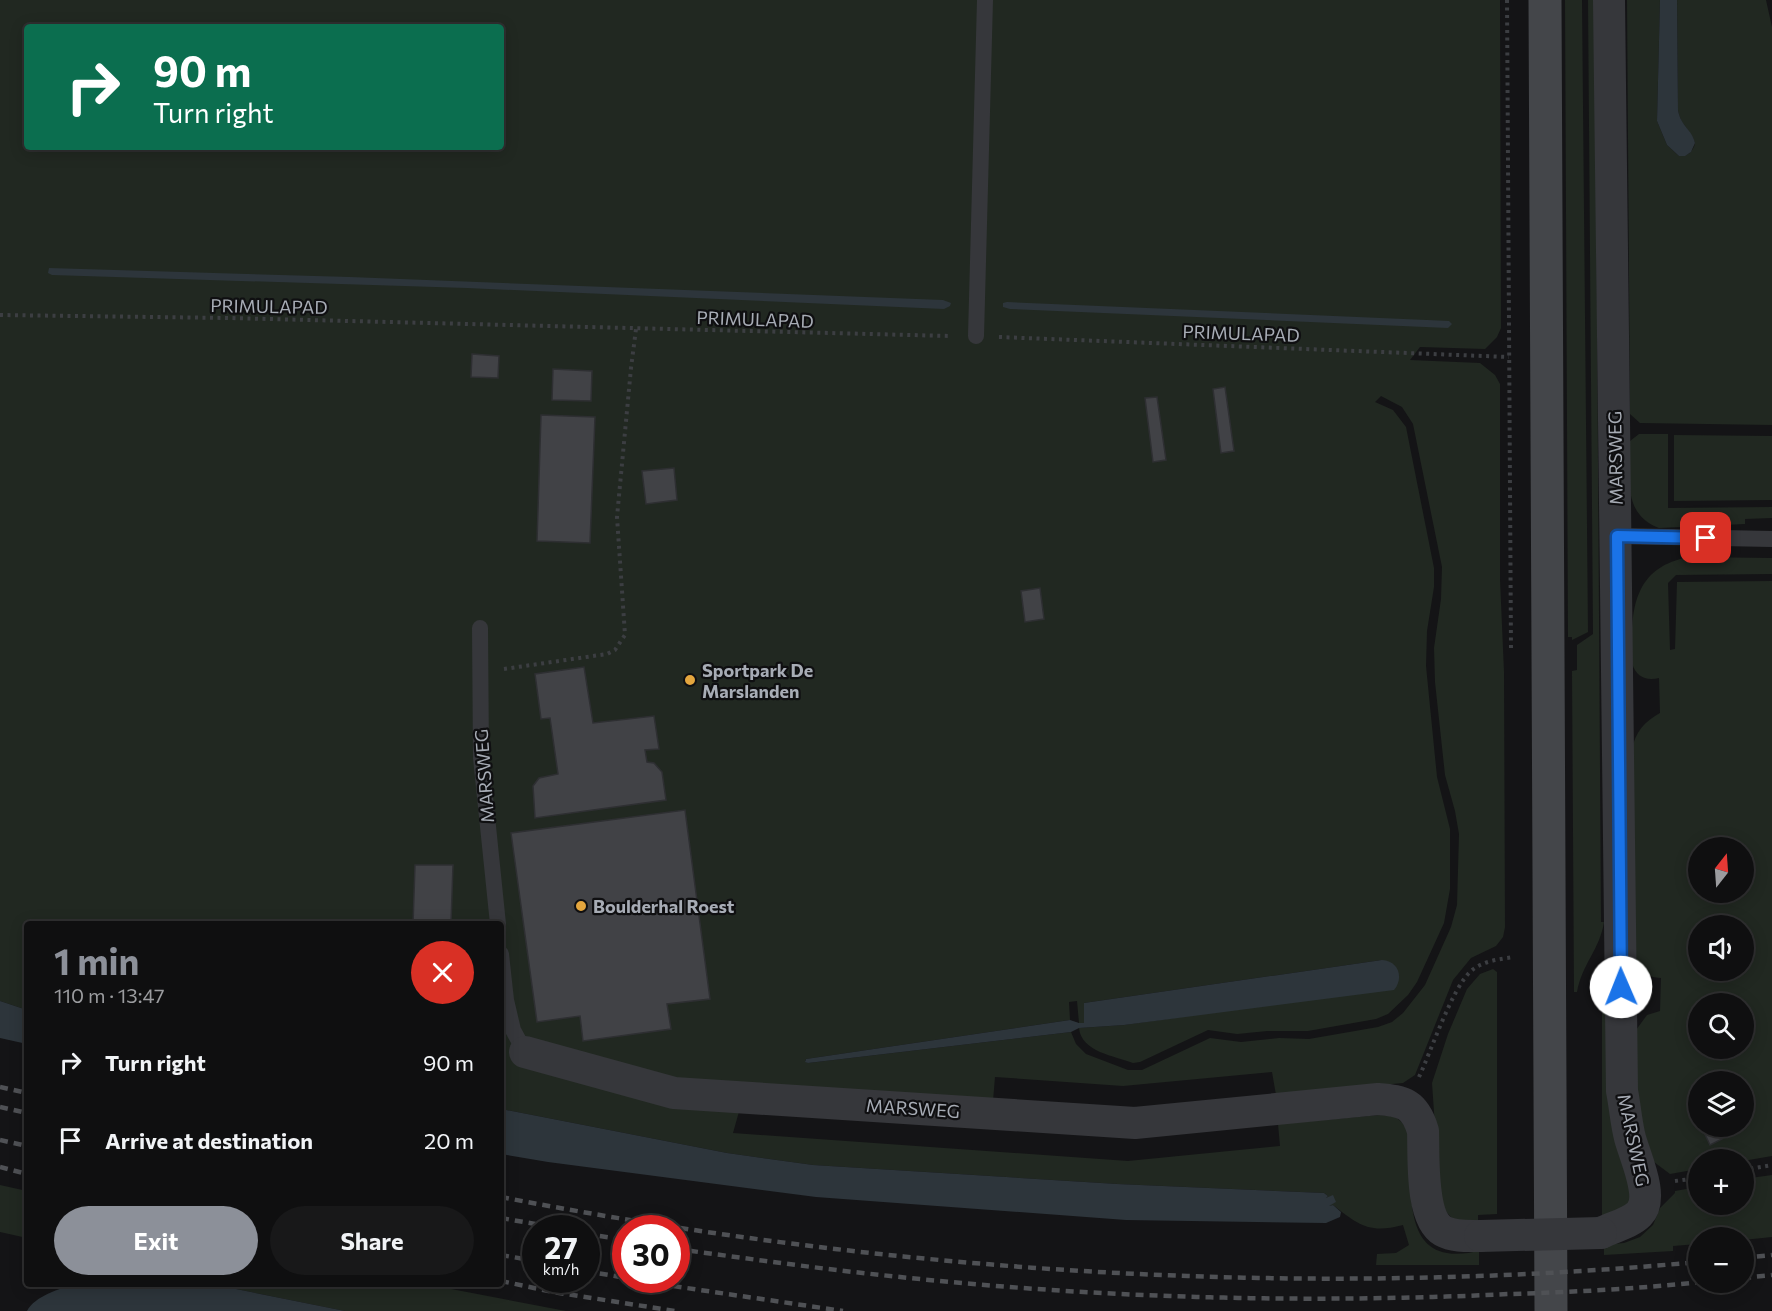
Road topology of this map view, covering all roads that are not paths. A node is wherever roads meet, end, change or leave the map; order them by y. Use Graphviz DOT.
graph roads {
  1 [pos="985,0"];
  2 [pos="1545,0"];
  3 [pos="1609,0"];
  4 [pos="976,336"];
  5 [pos="1617,536"];
  6 [pos="1772,539"];
  7 [pos="480,628"];
  8 [pos="498,921"];
  9 [pos="504,982"];
  10 [pos="525,1052"];
  11 [pos="1551,1311"];
  1 -- 4 [label="lane"];
  2 -- 11 [label="main road"];
  3 -- 5 [label="street, MARSWEG"];
  5 -- 6 [label="lane"];
  5 -- 10 [label="street, MARSWEG, bridge"];
  7 -- 8 [label="lane, MARSWEG"];
  9 -- 10 [label="lane, MARSWEG"];
}
